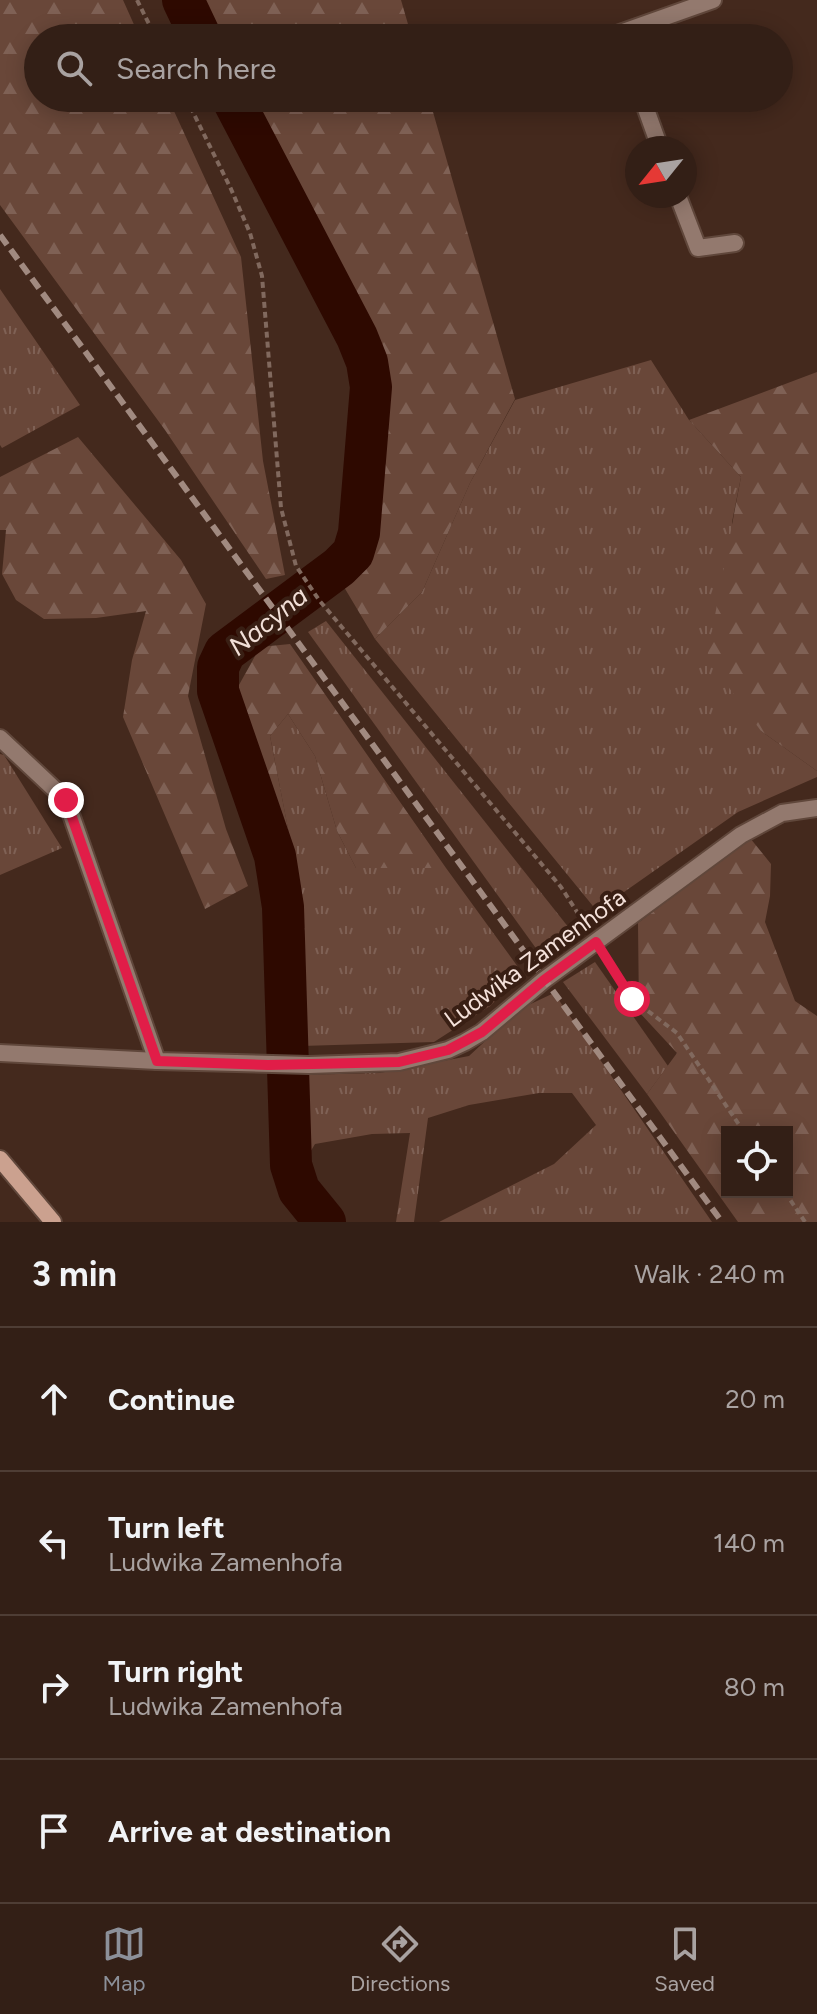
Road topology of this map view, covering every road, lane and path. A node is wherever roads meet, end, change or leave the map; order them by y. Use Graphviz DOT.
graph roads {
  1 [pos="137,0"];
  2 [pos="713,0"];
  3 [pos="149,24"];
  4 [pos="649,24"];
  5 [pos="193,112"];
  6 [pos="647,112"];
  7 [pos="656,136"];
  8 [pos="683,208"];
  9 [pos="735,243"];
  10 [pos="0,738"];
  11 [pos="817,808"];
  12 [pos="596,942"];
  13 [pos="0,1053"];
  14 [pos="157,1061"];
  15 [pos="740,1126"];
  16 [pos="0,1159"];
  17 [pos="789,1198"];
  18 [pos="53,1222"];
  19 [pos="805,1222"];
  1 -- 3 [label="path"];
  2 -- 4 [label="street"];
  5 -- 12 [label="path"];
  6 -- 7 [label="street"];
  8 -- 9 [label="street"];
  10 -- 14 [label="street"];
  11 -- 12 [label="street, Ludwika Zamenhofa"];
  12 -- 14 [label="street, Ludwika Zamenhofa"];
  12 -- 15 [label="path"];
  13 -- 14 [label="street, Ludwika Zamenhofa"];
  16 -- 18 [label="street"];
  17 -- 19 [label="path"];
}
